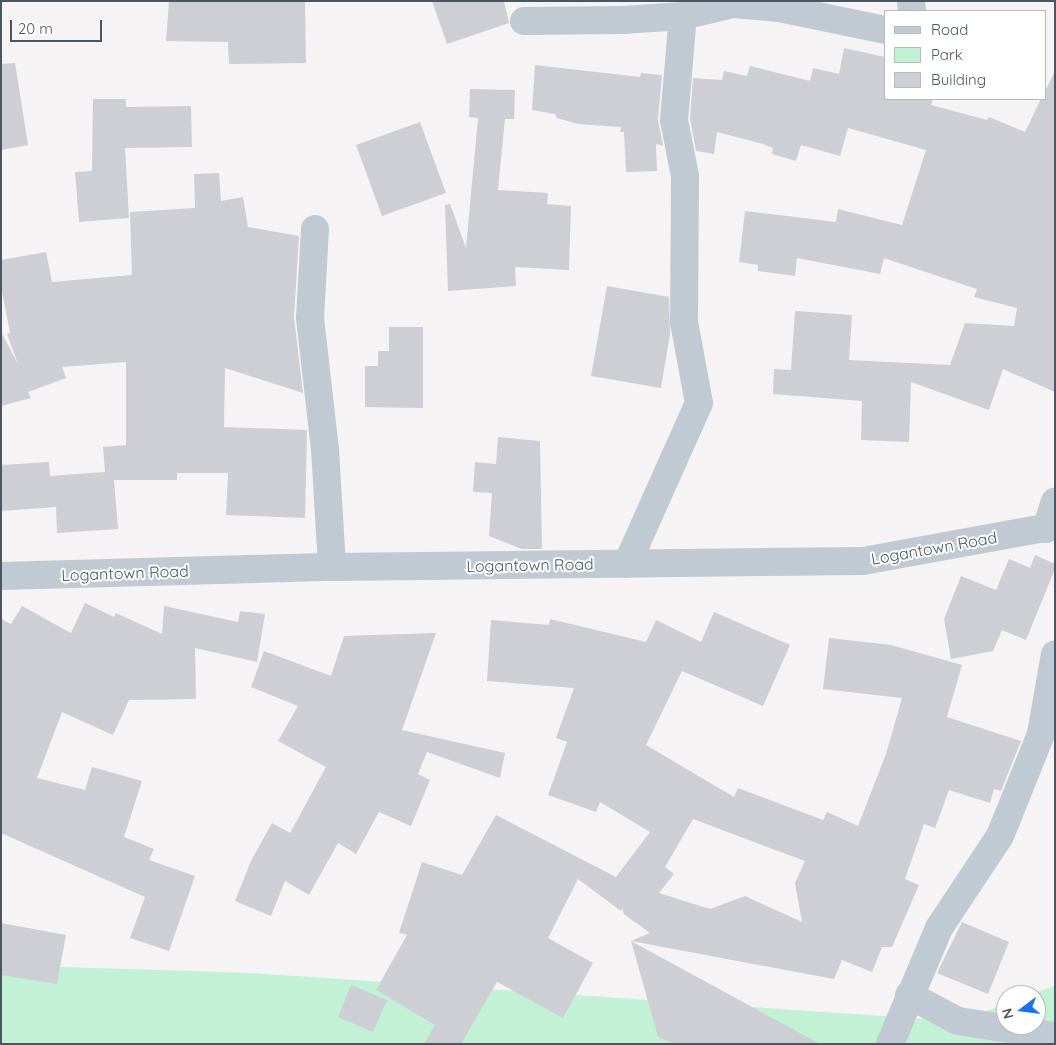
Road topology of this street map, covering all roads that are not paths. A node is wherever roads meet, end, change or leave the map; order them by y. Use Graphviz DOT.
graph roads {
  1 [pos="683,16"];
  2 [pos="524,21"];
  3 [pos="884,30"];
  4 [pos="315,229"];
  5 [pos="1055,501"];
  6 [pos="1050,527"];
  7 [pos="627,564"];
  8 [pos="332,566"];
  9 [pos="1,576"];
  10 [pos="1055,654"];
  11 [pos="909,995"];
  12 [pos="1055,1036"];
  13 [pos="890,1044"];
  1 -- 2 [label="street"];
  1 -- 3 [label="street"];
  1 -- 7 [label="street"];
  4 -- 8 [label="street"];
  5 -- 6 [label="street"];
  6 -- 7 [label="street, Logantown Road"];
  7 -- 8 [label="street, Logantown Road"];
  8 -- 9 [label="street, Logantown Road"];
  10 -- 11 [label="street"];
  11 -- 12 [label="street"];
  11 -- 13 [label="street"];
}
